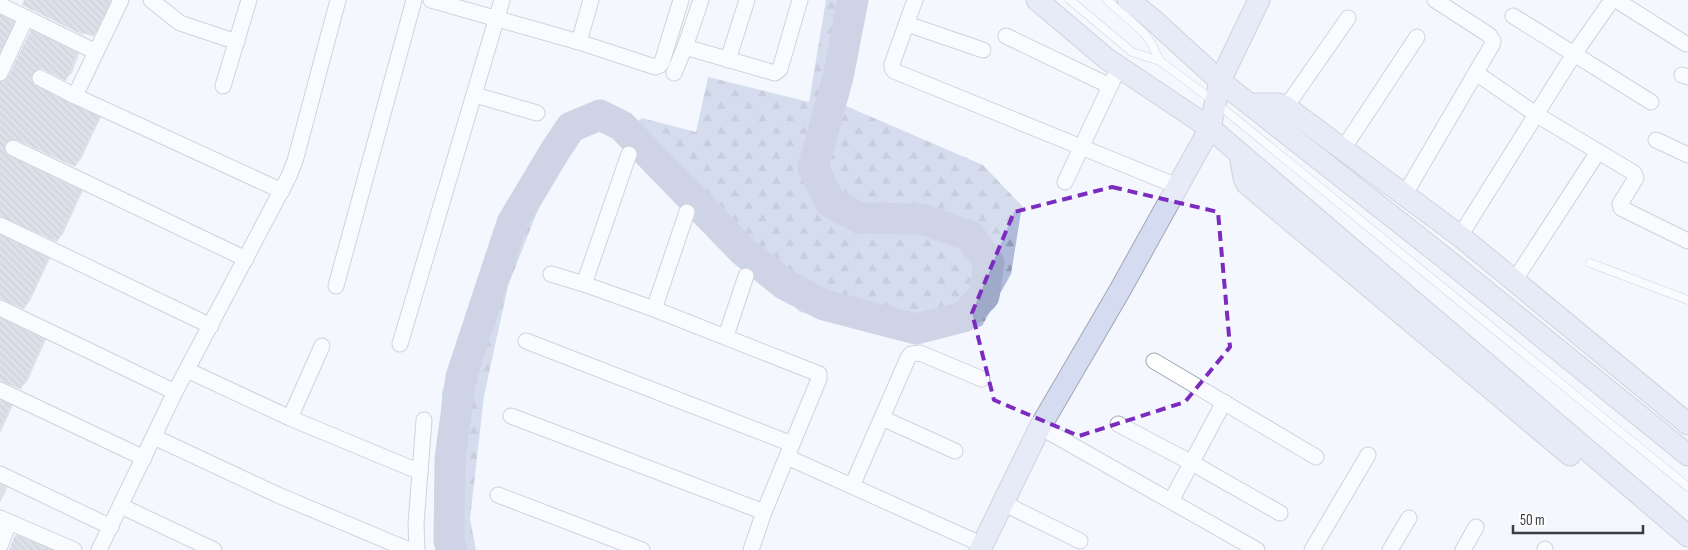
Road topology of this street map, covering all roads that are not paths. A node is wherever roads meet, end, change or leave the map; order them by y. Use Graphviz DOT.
graph roads {
  1 [pos="121,0"];
  2 [pos="151,0"];
  3 [pos="249,0"];
  4 [pos="338,0"];
  5 [pos="414,0"];
  6 [pos="432,0"];
  7 [pos="502,0"];
  8 [pos="591,0"];
  9 [pos="681,0"];
  10 [pos="700,0"];
  11 [pos="747,0"];
  12 [pos="800,0"];
  13 [pos="915,0"];
  14 [pos="1037,0"];
  15 [pos="1070,0"];
  16 [pos="1107,0"];
  17 [pos="1259,0"];
  18 [pos="1435,0"];
  19 [pos="1612,0"];
  20 [pos="1616,0"];
  21 [pos="1130,1"];
  22 [pos="0,6"];
  23 [pos="1513,16"];
  24 [pos="26,18"];
  25 [pos="497,18"];
  26 [pos="1348,18"];
  27 [pos="908,24"];
  28 [pos="1006,36"];
  29 [pos="1418,37"];
  30 [pos="237,42"];
  31 [pos="579,42"];
  32 [pos="1686,44"];
  33 [pos="685,47"];
  34 [pos="983,50"];
  35 [pos="96,52"];
  36 [pos="1574,54"];
  37 [pos="728,60"];
  38 [pos="1160,61"];
  39 [pos="1119,66"];
  40 [pos="0,73"];
  41 [pos="674,73"];
  42 [pos="1476,73"];
  43 [pos="40,78"];
  44 [pos="1220,81"];
  45 [pos="223,86"];
  46 [pos="1110,86"];
  47 [pos="475,94"];
  48 [pos="75,96"];
  49 [pos="1215,102"];
  50 [pos="1651,102"];
  51 [pos="1251,104"];
  52 [pos="1286,107"];
  53 [pos="537,113"];
  54 [pos="1537,115"];
  55 [pos="1210,128"];
  56 [pos="1656,140"];
  57 [pos="13,148"];
  58 [pos="1082,148"];
  59 [pos="1343,149"];
  60 [pos="1598,152"];
  61 [pos="629,154"];
  62 [pos="1240,154"];
  63 [pos="1688,156"];
  64 [pos="1065,182"];
  65 [pos="1177,186"];
  66 [pos="282,191"];
  67 [pos="1405,194"];
  68 [pos="687,212"];
  69 [pos="0,225"];
  70 [pos="1460,236"];
  71 [pos="1688,241"];
  72 [pos="246,259"];
  73 [pos="1590,263"];
  74 [pos="552,274"];
  75 [pos="746,276"];
  76 [pos="1514,281"];
  77 [pos="584,284"];
  78 [pos="336,286"];
  79 [pos="1688,300"];
  80 [pos="0,308"];
  81 [pos="654,309"];
  82 [pos="211,326"];
  83 [pos="726,336"];
  84 [pos="526,341"];
  85 [pos="400,344"];
  86 [pos="322,346"];
  87 [pos="1154,361"];
  88 [pos="187,370"];
  89 [pos="982,379"];
  90 [pos="0,390"];
  91 [pos="176,392"];
  92 [pos="1224,402"];
  93 [pos="511,416"];
  94 [pos="290,418"];
  95 [pos="882,418"];
  96 [pos="424,420"];
  97 [pos="1118,424"];
  98 [pos="1688,424"];
  99 [pos="1040,427"];
  100 [pos="154,437"];
  101 [pos="789,450"];
  102 [pos="955,451"];
  103 [pos="1368,455"];
  104 [pos="1688,455"];
  105 [pos="1316,457"];
  106 [pos="144,458"];
  107 [pos="1192,463"];
  108 [pos="420,472"];
  109 [pos="0,474"];
  110 [pos="852,486"];
  111 [pos="1688,487"];
  112 [pos="498,495"];
  113 [pos="1171,501"];
  114 [pos="1003,503"];
  115 [pos="121,506"];
  116 [pos="764,512"];
  117 [pos="1280,513"];
  118 [pos="1409,518"];
  119 [pos="5,520"];
  120 [pos="111,527"];
  121 [pos="1476,527"];
  122 [pos="1688,536"];
  123 [pos="1080,541"];
  124 [pos="0,546"];
  125 [pos="981,548"];
  126 [pos="74,550"];
  127 [pos="99,550"];
  128 [pos="214,550"];
  129 [pos="409,550"];
  130 [pos="417,550"];
  131 [pos="642,550"];
  132 [pos="751,550"];
  133 [pos="1257,550"];
  134 [pos="1312,550"];
  135 [pos="1390,550"];
  136 [pos="1462,550"];
  137 [pos="1684,550"];
  1 -- 35 [label="street"];
  2 -- 30 [label="street"];
  3 -- 30 [label="street"];
  4 -- 66 [label="street"];
  5 -- 78 [label="street"];
  6 -- 25 [label="street"];
  7 -- 25 [label="street"];
  8 -- 31 [label="street"];
  9 -- 31 [label="street"];
  10 -- 33 [label="street"];
  11 -- 37 [label="street"];
  12 -- 37 [label="street"];
  13 -- 27 [label="street"];
  14 -- 39 [label="main road"];
  15 -- 38 [label="lane"];
  16 -- 38 [label="lane"];
  17 -- 44 [label="main road"];
  18 -- 42 [label="street"];
  19 -- 36 [label="street"];
  20 -- 32 [label="street"];
  21 -- 44 [label="main road"];
  22 -- 24 [label="street"];
  23 -- 36 [label="street"];
  24 -- 35 [label="street"];
  24 -- 40 [label="street"];
  25 -- 31 [label="street"];
  25 -- 47 [label="street"];
  26 -- 52 [label="street"];
  27 -- 34 [label="street"];
  27 -- 58 [label="street"];
  28 -- 46 [label="street"];
  29 -- 59 [label="street"];
  30 -- 45 [label="street"];
  33 -- 37 [label="street"];
  33 -- 41 [label="street"];
  35 -- 48 [label="street"];
  36 -- 50 [label="street"];
  36 -- 54 [label="street"];
  38 -- 49 [label="lane"];
  39 -- 46 [label="street"];
  39 -- 55 [label="main road"];
  42 -- 54 [label="street"];
  42 -- 67 [label="street"];
  43 -- 48 [label="street"];
  44 -- 49 [label="main road"];
  44 -- 51 [label="main road"];
  46 -- 58 [label="street"];
  47 -- 53 [label="street"];
  47 -- 85 [label="street"];
  48 -- 66 [label="street"];
  49 -- 55 [label="main road"];
  49 -- 111 [label="lane"];
  51 -- 52 [label="main road"];
  51 -- 104 [label="main road"];
  52 -- 59 [label="main road"];
  54 -- 60 [label="street"];
  54 -- 70 [label="street"];
  55 -- 62 [label="main road"];
  55 -- 65 [label="main road"];
  56 -- 63 [label="street"];
  57 -- 72 [label="street"];
  58 -- 64 [label="street"];
  58 -- 65 [label="street"];
  59 -- 67 [label="main road"];
  60 -- 71 [label="street"];
  60 -- 76 [label="street"];
  61 -- 77 [label="street"];
  62 -- 122 [label="main road"];
  62 -- 137 [label="main road"];
  65 -- 99 [label="main road"];
  66 -- 72 [label="street"];
  67 -- 70 [label="main road"];
  68 -- 81 [label="street"];
  69 -- 82 [label="street"];
  70 -- 76 [label="main road"];
  72 -- 82 [label="street"];
  73 -- 79 [label="lane"];
  74 -- 77 [label="street"];
  75 -- 83 [label="street"];
  76 -- 98 [label="main road"];
  77 -- 81 [label="street"];
  80 -- 91 [label="street"];
  81 -- 83 [label="street"];
  82 -- 88 [label="street"];
  83 -- 101 [label="street"];
  84 -- 101 [label="street"];
  86 -- 94 [label="street"];
  87 -- 92 [label="street"];
  88 -- 91 [label="street"];
  88 -- 94 [label="street"];
  89 -- 95 [label="street"];
  90 -- 106 [label="street"];
  91 -- 100 [label="street"];
  92 -- 105 [label="street"];
  92 -- 107 [label="street"];
  93 -- 116 [label="street"];
  94 -- 108 [label="street"];
  95 -- 102 [label="street"];
  95 -- 110 [label="street"];
  96 -- 108 [label="street"];
  97 -- 107 [label="street"];
  99 -- 113 [label="street"];
  99 -- 114 [label="main road"];
  100 -- 106 [label="street"];
  100 -- 129 [label="street"];
  101 -- 110 [label="street"];
  101 -- 116 [label="street"];
  103 -- 134 [label="street"];
  106 -- 115 [label="street"];
  107 -- 113 [label="street"];
  107 -- 117 [label="street"];
  108 -- 130 [label="street"];
  109 -- 120 [label="street"];
  110 -- 125 [label="street"];
  112 -- 131 [label="street"];
  113 -- 133 [label="street"];
  114 -- 123 [label="street"];
  114 -- 125 [label="main road"];
  115 -- 120 [label="street"];
  115 -- 128 [label="street"];
  116 -- 132 [label="street"];
  118 -- 135 [label="street"];
  119 -- 124 [label="street"];
  119 -- 126 [label="street"];
  120 -- 127 [label="street"];
  121 -- 136 [label="street"];
}
